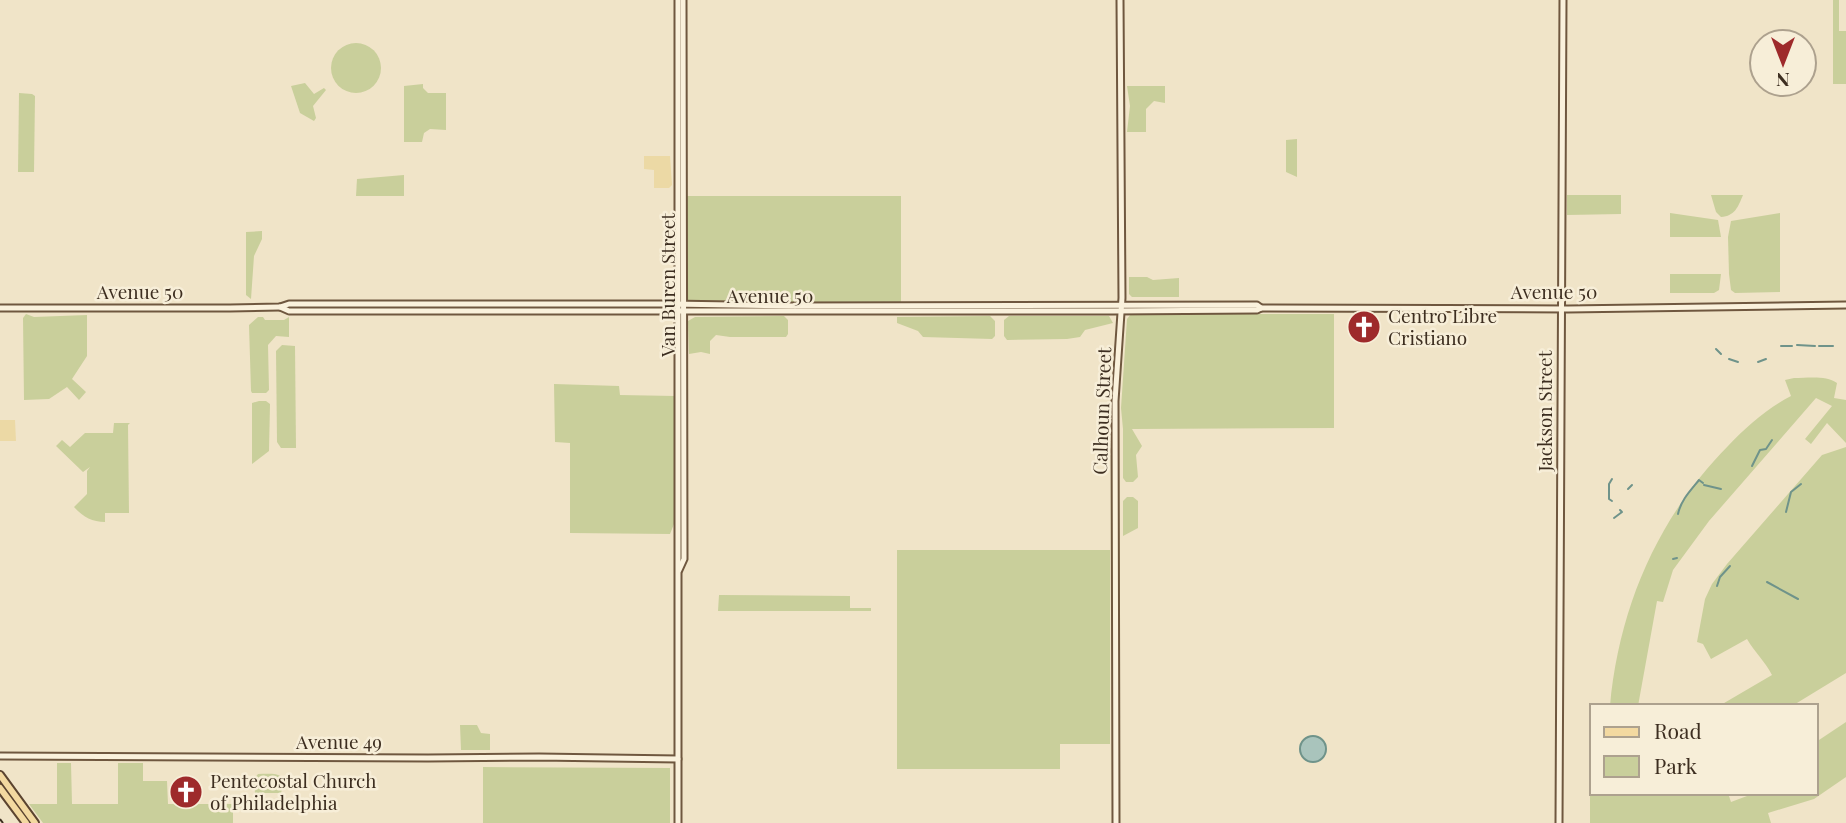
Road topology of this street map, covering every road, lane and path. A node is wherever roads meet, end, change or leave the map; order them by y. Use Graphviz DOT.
graph roads {
  1 [pos="680,0"];
  2 [pos="1120,0"];
  3 [pos="1563,0"];
  4 [pos="557,304"];
  5 [pos="647,304"];
  6 [pos="1846,305"];
  7 [pos="280,307"];
  8 [pos="0,308"];
  9 [pos="680,308"];
  10 [pos="1121,308"];
  11 [pos="1561,308"];
  12 [pos="605,311"];
  13 [pos="0,756"];
  14 [pos="678,759"];
  15 [pos="0,775"];
  16 [pos="0,788"];
  17 [pos="26,823"];
  18 [pos="35,823"];
  19 [pos="678,823"];
  20 [pos="1116,823"];
  21 [pos="1559,823"];
  1 -- 9 [label="main road, Van Buren Street"];
  2 -- 10 [label="main road, Calhoun Street"];
  3 -- 11 [label="main road, Jackson Street"];
  4 -- 5 [label="main road, Avenue 50"];
  4 -- 7 [label="main road, Avenue 50"];
  4 -- 12 [label="main road"];
  5 -- 9 [label="main road, Avenue 50"];
  5 -- 12 [label="main road"];
  6 -- 11 [label="main road, Avenue 50"];
  7 -- 8 [label="main road, Avenue 50"];
  7 -- 12 [label="main road, Avenue 50"];
  9 -- 10 [label="main road, Avenue 50"];
  9 -- 12 [label="main road, Avenue 50"];
  9 -- 14 [label="main road, Van Buren Street"];
  10 -- 11 [label="main road, Avenue 50"];
  10 -- 20 [label="main road, Calhoun Street"];
  11 -- 21 [label="main road, Jackson Street"];
  13 -- 14 [label="main road, Avenue 49"];
  14 -- 19 [label="main road, Van Buren Street"];
  15 -- 18 [label="main road"];
  16 -- 17 [label="main road"];
}
